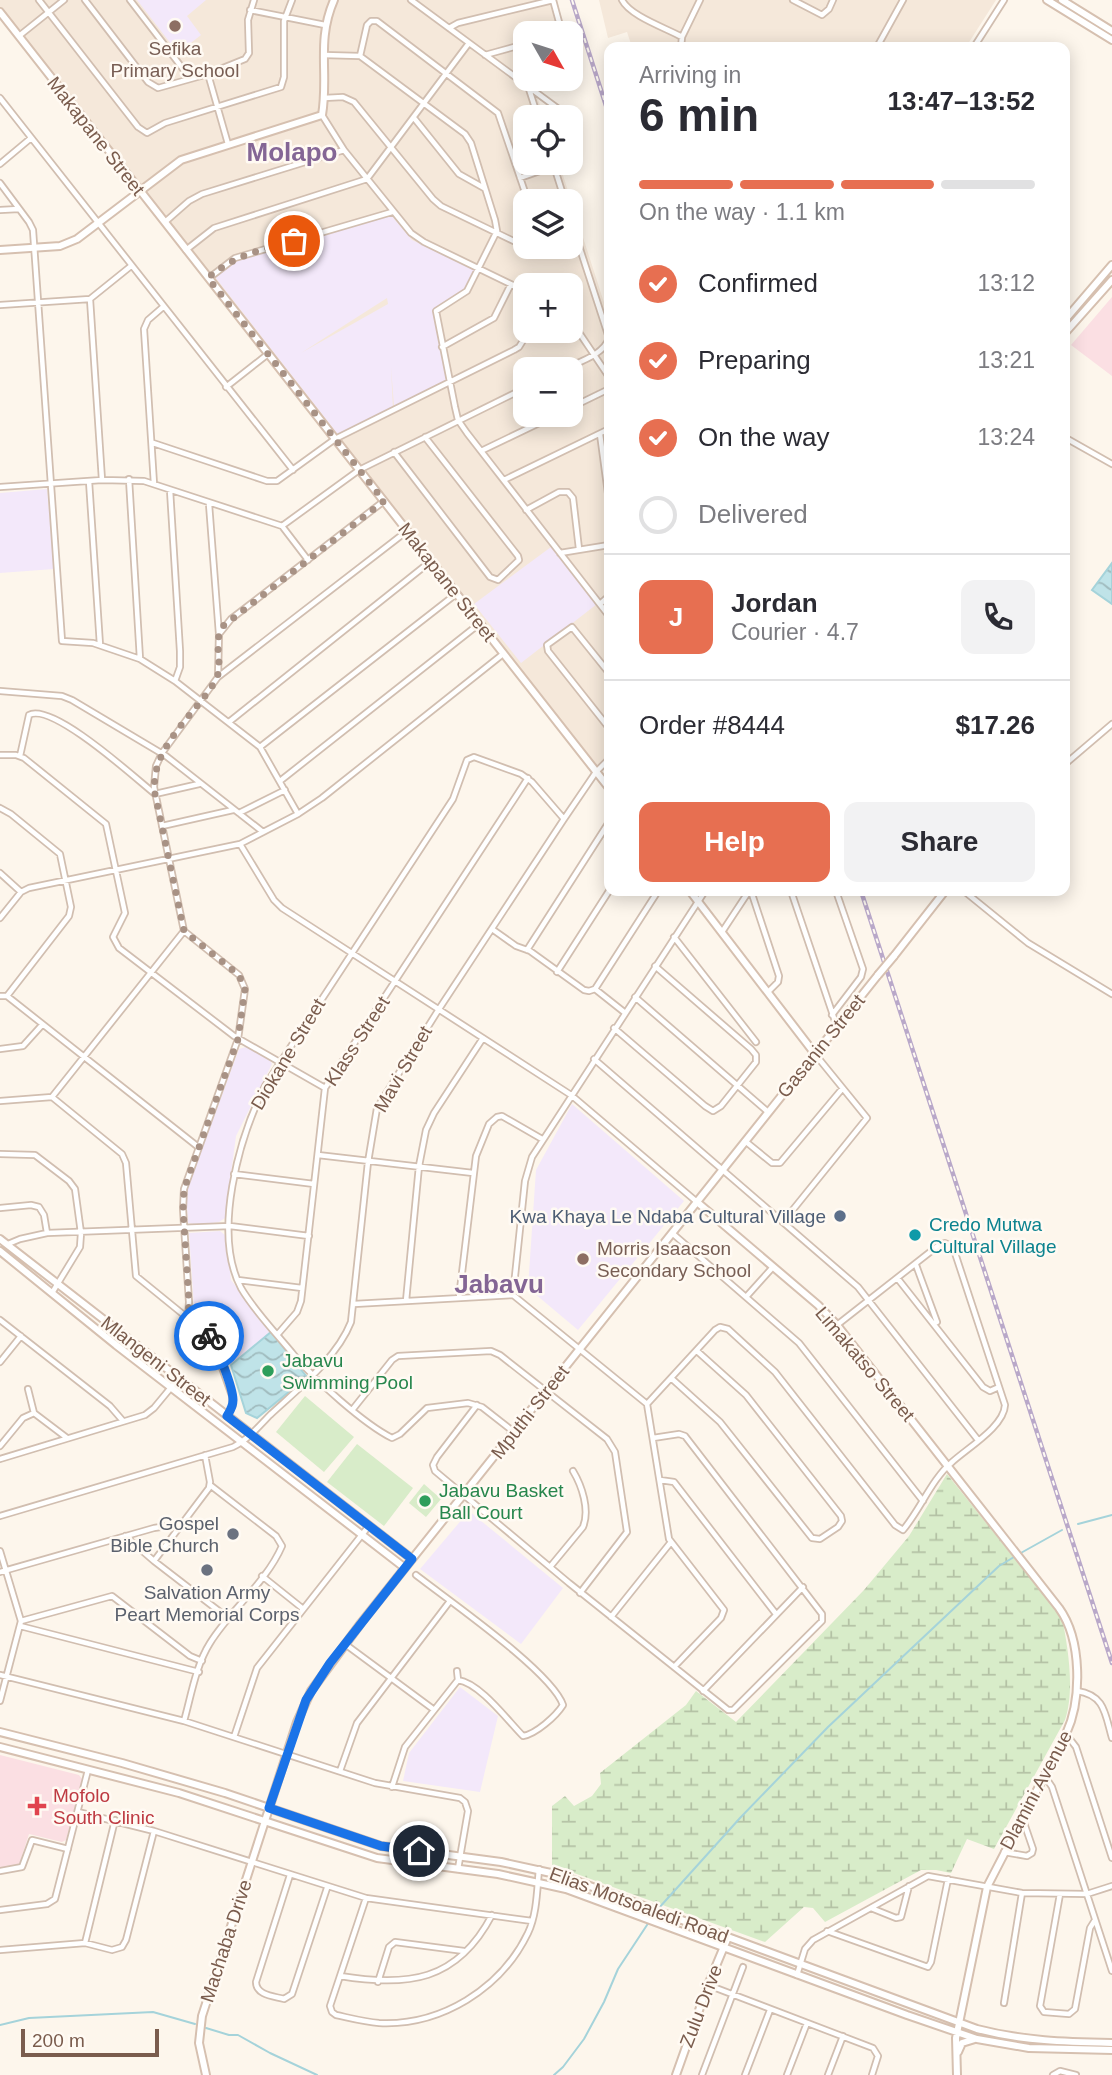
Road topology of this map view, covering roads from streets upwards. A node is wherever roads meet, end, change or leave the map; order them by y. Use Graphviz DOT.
graph roads {
  1 [pos="39,0"];
  2 [pos="64,0"];
  3 [pos="85,0"];
  4 [pos="130,0"];
  5 [pos="254,0"];
  6 [pos="292,0"];
  7 [pos="334,0"];
  8 [pos="412,0"];
  9 [pos="553,0"];
  10 [pos="622,0"];
  11 [pos="700,0"];
  12 [pos="793,0"];
  13 [pos="834,0"];
  14 [pos="903,0"];
  15 [pos="1004,0"];
  16 [pos="1047,0"];
  17 [pos="1062,0"];
  18 [pos="250,10"];
  19 [pos="0,12"];
  20 [pos="48,12"];
  21 [pos="285,17"];
  22 [pos="559,21"];
  23 [pos="325,25"];
  24 [pos="449,27"];
  25 [pos="1112,31"];
  26 [pos="19,36"];
  27 [pos="682,37"];
  28 [pos="1112,40"];
  29 [pos="682,42"];
  30 [pos="880,42"];
  31 [pos="977,42"];
  32 [pos="469,43"];
  33 [pos="513,47"];
  34 [pos="324,55"];
  35 [pos="485,55"];
  36 [pos="360,56"];
  37 [pos="446,73"];
  38 [pos="208,74"];
  39 [pos="513,77"];
  40 [pos="190,78"];
  41 [pos="532,91"];
  42 [pos="0,98"];
  43 [pos="324,98"];
  44 [pos="425,102"];
  45 [pos="552,105"];
  46 [pos="218,108"];
  47 [pos="322,115"];
  48 [pos="414,118"];
  49 [pos="31,138"];
  50 [pos="228,144"];
  51 [pos="392,147"];
  52 [pos="344,150"];
  53 [pos="0,164"];
  54 [pos="528,175"];
  55 [pos="520,178"];
  56 [pos="367,179"];
  57 [pos="0,183"];
  58 [pos="485,188"];
  59 [pos="524,189"];
  60 [pos="139,191"];
  61 [pos="19,209"];
  62 [pos="0,210"];
  63 [pos="392,212"];
  64 [pos="98,223"];
  65 [pos="164,223"];
  66 [pos="496,234"];
  67 [pos="513,242"];
  68 [pos="34,248"];
  69 [pos="0,250"];
  70 [pos="186,250"];
  71 [pos="583,258"];
  72 [pos="1112,265"];
  73 [pos="131,266"];
  74 [pos="479,268"];
  75 [pos="208,278"];
  76 [pos="1112,280"];
  77 [pos="511,284"];
  78 [pos="90,299"];
  79 [pos="39,301"];
  80 [pos="0,305"];
  81 [pos="163,307"];
  82 [pos="1070,314"];
  83 [pos="604,323"];
  84 [pos="1070,327"];
  85 [pos="583,339"];
  86 [pos="521,343"];
  87 [pos="442,347"];
  88 [pos="604,348"];
  89 [pos="268,354"];
  90 [pos="594,355"];
  91 [pos="583,360"];
  92 [pos="604,370"];
  93 [pos="449,384"];
  94 [pos="226,387"];
  95 [pos="604,391"];
  96 [pos="513,394"];
  97 [pos="583,402"];
  98 [pos="458,419"];
  99 [pos="531,427"];
  100 [pos="604,432"];
  101 [pos="600,434"];
  102 [pos="425,437"];
  103 [pos="335,439"];
  104 [pos="1070,440"];
  105 [pos="153,443"];
  106 [pos="481,451"];
  107 [pos="394,452"];
  108 [pos="604,464"];
  109 [pos="1112,464"];
  110 [pos="359,470"];
  111 [pos="293,471"];
  112 [pos="129,479"];
  113 [pos="102,480"];
  114 [pos="504,480"];
  115 [pos="89,481"];
  116 [pos="50,484"];
  117 [pos="154,484"];
  118 [pos="0,487"];
  119 [pos="170,490"];
  120 [pos="384,501"];
  121 [pos="209,504"];
  122 [pos="526,510"];
  123 [pos="282,526"];
  124 [pos="407,531"];
  125 [pos="604,546"];
  126 [pos="579,549"];
  127 [pos="559,553"];
  128 [pos="308,560"];
  129 [pos="430,561"];
  130 [pos="456,594"];
  131 [pos="604,600"];
  132 [pos="600,604"];
  133 [pos="604,609"];
  134 [pos="479,624"];
  135 [pos="219,634"];
  136 [pos="100,645"];
  137 [pos="503,653"];
  138 [pos="140,659"];
  139 [pos="604,667"];
  140 [pos="218,677"];
  141 [pos="175,681"];
  142 [pos="0,691"];
  143 [pos="202,701"];
  144 [pos="229,722"];
  145 [pos="604,722"];
  146 [pos="1112,724"];
  147 [pos="260,747"];
  148 [pos="162,753"];
  149 [pos="0,755"];
  150 [pos="20,756"];
  151 [pos="1070,760"];
  152 [pos="604,764"];
  153 [pos="596,772"];
  154 [pos="528,778"];
  155 [pos="280,781"];
  156 [pos="604,782"];
  157 [pos="200,783"];
  158 [pos="285,790"];
  159 [pos="155,794"];
  160 [pos="0,808"];
  161 [pos="236,812"];
  162 [pos="298,814"];
  163 [pos="564,819"];
  164 [pos="162,826"];
  165 [pos="604,830"];
  166 [pos="263,832"];
  167 [pos="240,844"];
  168 [pos="170,860"];
  169 [pos="117,869"];
  170 [pos="0,873"];
  171 [pos="66,880"];
  172 [pos="22,891"];
  173 [pos="607,896"];
  174 [pos="655,896"];
  175 [pos="694,896"];
  176 [pos="701,896"];
  177 [pos="747,896"];
  178 [pos="752,896"];
  179 [pos="793,896"];
  180 [pos="838,896"];
  181 [pos="941,896"];
  182 [pos="970,896"];
  183 [pos="698,900"];
  184 [pos="0,918"];
  185 [pos="492,929"];
  186 [pos="184,931"];
  187 [pos="722,932"];
  188 [pos="674,937"];
  189 [pos="527,950"];
  190 [pos="352,953"];
  191 [pos="549,965"];
  192 [pos="655,966"];
  193 [pos="561,967"];
  194 [pos="150,972"];
  195 [pos="557,972"];
  196 [pos="396,982"];
  197 [pos="595,989"];
  198 [pos="768,992"];
  199 [pos="1112,994"];
  200 [pos="0,996"];
  201 [pos="7,996"];
  202 [pos="635,997"];
  203 [pos="439,1009"];
  204 [pos="624,1012"];
  205 [pos="832,1015"];
  206 [pos="43,1025"];
  207 [pos="837,1027"];
  208 [pos="614,1028"];
  209 [pos="748,1031"];
  210 [pos="483,1038"];
  211 [pos="238,1039"];
  212 [pos="744,1042"];
  213 [pos="756,1042"];
  214 [pos="0,1049"];
  215 [pos="815,1054"];
  216 [pos="83,1057"];
  217 [pos="594,1059"];
  218 [pos="280,1062"];
  219 [pos="737,1085"];
  220 [pos="325,1088"];
  221 [pos="842,1089"];
  222 [pos="571,1095"];
  223 [pos="52,1097"];
  224 [pos="0,1101"];
  225 [pos="768,1112"];
  226 [pos="542,1139"];
  227 [pos="745,1141"];
  228 [pos="197,1146"];
  229 [pos="0,1154"];
  230 [pos="318,1155"];
  231 [pos="368,1162"];
  232 [pos="419,1166"];
  233 [pos="722,1170"];
  234 [pos="473,1172"];
  235 [pos="234,1174"];
  236 [pos="314,1184"];
  237 [pos="697,1202"];
  238 [pos="0,1208"];
  239 [pos="783,1222"];
  240 [pos="230,1226"];
  241 [pos="184,1228"];
  242 [pos="131,1230"];
  243 [pos="47,1233"];
  244 [pos="81,1233"];
  245 [pos="673,1233"];
  246 [pos="309,1236"];
  247 [pos="0,1240"];
  248 [pos="7,1245"];
  249 [pos="0,1251"];
  250 [pos="916,1265"];
  251 [pos="773,1267"];
  252 [pos="898,1279"];
  253 [pos="238,1280"];
  254 [pos="55,1283"];
  255 [pos="46,1288"];
  256 [pos="302,1288"];
  257 [pos="52,1293"];
  258 [pos="513,1296"];
  259 [pos="746,1297"];
  260 [pos="459,1298"];
  261 [pos="869,1300"];
  262 [pos="406,1301"];
  263 [pos="354,1304"];
  264 [pos="188,1317"];
  265 [pos="0,1320"];
  266 [pos="934,1324"];
  267 [pos="837,1325"];
  268 [pos="277,1335"];
  269 [pos="21,1336"];
  270 [pos="580,1350"];
  271 [pos="697,1351"];
  272 [pos="0,1362"];
  273 [pos="313,1376"];
  274 [pos="671,1378"];
  275 [pos="178,1379"];
  276 [pos="172,1387"];
  277 [pos="999,1387"];
  278 [pos="28,1389"];
  279 [pos="546,1391"];
  280 [pos="647,1404"];
  281 [pos="477,1405"];
  282 [pos="353,1409"];
  283 [pos="34,1413"];
  284 [pos="227,1416"];
  285 [pos="123,1421"];
  286 [pos="514,1432"];
  287 [pos="250,1435"];
  288 [pos="653,1438"];
  289 [pos="68,1439"];
  290 [pos="978,1440"];
  291 [pos="243,1441"];
  292 [pos="0,1446"];
  293 [pos="205,1455"];
  294 [pos="0,1459"];
  295 [pos="947,1466"];
  296 [pos="573,1471"];
  297 [pos="660,1480"];
  298 [pos="210,1485"];
  299 [pos="464,1495"];
  300 [pos="923,1501"];
  301 [pos="0,1516"];
  302 [pos="180,1524"];
  303 [pos="368,1527"];
  304 [pos="361,1535"];
  305 [pos="125,1536"];
  306 [pos="671,1542"];
  307 [pos="0,1551"];
  308 [pos="412,1559"];
  309 [pos="153,1561"];
  310 [pos="550,1567"];
  311 [pos="405,1568"];
  312 [pos="3,1571"];
  313 [pos="416,1575"];
  314 [pos="262,1576"];
  315 [pos="803,1587"];
  316 [pos="580,1593"];
  317 [pos="450,1601"];
  318 [pos="302,1608"];
  319 [pos="776,1614"];
  320 [pos="228,1618"];
  321 [pos="611,1618"];
  322 [pos="20,1624"];
  323 [pos="345,1644"];
  324 [pos="202,1661"];
  325 [pos="674,1667"];
  326 [pos="457,1671"];
  327 [pos="199,1672"];
  328 [pos="0,1675"];
  329 [pos="7,1677"];
  330 [pos="391,1677"];
  331 [pos="458,1680"];
  332 [pos="703,1691"];
  333 [pos="1077,1691"];
  334 [pos="0,1701"];
  335 [pos="433,1709"];
  336 [pos="184,1721"];
  337 [pos="0,1732"];
  338 [pos="1066,1734"];
  339 [pos="234,1737"];
  340 [pos="1112,1738"];
  341 [pos="0,1747"];
  342 [pos="287,1754"];
  343 [pos="88,1769"];
  344 [pos="340,1771"];
  345 [pos="1044,1775"];
  346 [pos="391,1787"];
  347 [pos="269,1808"];
  348 [pos="78,1812"];
  349 [pos="1022,1817"];
  350 [pos="115,1820"];
  351 [pos="265,1820"];
  352 [pos="154,1830"];
  353 [pos="68,1849"];
  354 [pos="1003,1851"];
  355 [pos="460,1856"];
  356 [pos="1112,1858"];
  357 [pos="252,1861"];
  358 [pos="458,1869"];
  359 [pos="539,1869"];
  360 [pos="0,1871"];
  361 [pos="290,1875"];
  362 [pos="948,1879"];
  363 [pos="538,1882"];
  364 [pos="909,1885"];
  365 [pos="987,1886"];
  366 [pos="1112,1886"];
  367 [pos="327,1888"];
  368 [pos="1022,1893"];
  369 [pos="1087,1894"];
  370 [pos="1060,1895"];
  371 [pos="366,1898"];
  372 [pos="870,1908"];
  373 [pos="0,1910"];
  374 [pos="492,1915"];
  375 [pos="1095,1920"];
  376 [pos="532,1921"];
  377 [pos="827,1931"];
  378 [pos="728,1937"];
  379 [pos="85,1942"];
  380 [pos="723,1948"];
  381 [pos="0,1950"];
  382 [pos="465,1951"];
  383 [pos="800,1963"];
  384 [pos="743,1967"];
  385 [pos="1112,1971"];
  386 [pos="797,1975"];
  387 [pos="340,1976"];
  388 [pos="378,1982"];
  389 [pos="708,1985"];
  390 [pos="733,1995"];
  391 [pos="1004,2003"];
  392 [pos="962,2009"];
  393 [pos="770,2010"];
  394 [pos="941,2017"];
  395 [pos="807,2023"];
  396 [pos="960,2024"];
  397 [pos="958,2033"];
  398 [pos="843,2036"];
  399 [pos="977,2039"];
  400 [pos="1112,2043"];
  401 [pos="1112,2050"];
  402 [pos="956,2060"];
  403 [pos="206,2075"];
  404 [pos="676,2075"];
  405 [pos="702,2075"];
  406 [pos="745,2075"];
  407 [pos="787,2075"];
  408 [pos="828,2075"];
  409 [pos="872,2075"];
  410 [pos="957,2075"];
  411 [pos="1053,2075"];
  412 [pos="1076,2075"];
  1 -- 20 [label="street"];
  2 -- 20 [label="street"];
  3 -- 40 [label="street"];
  4 -- 40 [label="street"];
  5 -- 18 [label="street"];
  6 -- 21 [label="street"];
  7 -- 23 [label="street"];
  8 -- 24 [label="street"];
  9 -- 22 [label="street"];
  9 -- 24 [label="street"];
  10 -- 27 [label="street"];
  11 -- 27 [label="street"];
  12 -- 13 [label="street"];
  14 -- 30 [label="street"];
  15 -- 31 [label="street"];
  16 -- 28 [label="street"];
  17 -- 25 [label="street"];
  18 -- 21 [label="street"];
  18 -- 38 [label="street"];
  19 -- 26 [label="street, Makapane Street"];
  20 -- 26 [label="street"];
  20 -- 46 [label="street"];
  21 -- 23 [label="street"];
  21 -- 46 [label="street"];
  23 -- 34 [label="street"];
  24 -- 32 [label="street"];
  26 -- 60 [label="street, Makapane Street"];
  27 -- 29 [label="street"];
  32 -- 35 [label="street"];
  32 -- 37 [label="street"];
  33 -- 35 [label="street"];
  34 -- 36 [label="street"];
  34 -- 43 [label="street"];
  35 -- 39 [label="street"];
  36 -- 37 [label="street"];
  36 -- 44 [label="street"];
  37 -- 44 [label="street"];
  37 -- 55 [label="street"];
  38 -- 40 [label="street"];
  38 -- 46 [label="street"];
  41 -- 45 [label="street"];
  42 -- 49 [label="street"];
  43 -- 47 [label="street"];
  43 -- 51 [label="street"];
  44 -- 48 [label="street"];
  44 -- 58 [label="street"];
  46 -- 50 [label="street"];
  47 -- 50 [label="street"];
  47 -- 52 [label="street"];
  48 -- 51 [label="street"];
  48 -- 58 [label="street"];
  49 -- 53 [label="street"];
  49 -- 64 [label="street"];
  50 -- 60 [label="street"];
  51 -- 56 [label="street"];
  51 -- 66 [label="street"];
  52 -- 56 [label="street"];
  52 -- 65 [label="street"];
  54 -- 55 [label="street"];
  55 -- 59 [label="street"];
  56 -- 63 [label="street"];
  56 -- 70 [label="street"];
  57 -- 61 [label="street"];
  58 -- 66 [label="street"];
  60 -- 64 [label="street"];
  60 -- 65 [label="street, Makapane Street"];
  61 -- 62 [label="street"];
  61 -- 68 [label="street"];
  63 -- 74 [label="street"];
  63 -- 75 [label="street"];
  64 -- 68 [label="street"];
  64 -- 73 [label="street"];
  65 -- 70 [label="street, Makapane Street"];
  66 -- 67 [label="street"];
  66 -- 74 [label="street"];
  68 -- 69 [label="street"];
  68 -- 79 [label="street"];
  70 -- 75 [label="street, Makapane Street"];
  71 -- 83 [label="street"];
  72 -- 82 [label="street"];
  73 -- 78 [label="street"];
  73 -- 81 [label="street"];
  74 -- 77 [label="street"];
  74 -- 87 [label="street"];
  75 -- 89 [label="street, Makapane Street"];
  76 -- 84 [label="street"];
  77 -- 87 [label="street"];
  78 -- 79 [label="street"];
  78 -- 113 [label="street"];
  79 -- 80 [label="street"];
  79 -- 116 [label="street"];
  81 -- 94 [label="street"];
  81 -- 105 [label="street"];
  85 -- 90 [label="street"];
  86 -- 93 [label="street"];
  87 -- 93 [label="street"];
  88 -- 90 [label="street"];
  89 -- 94 [label="street"];
  89 -- 103 [label="street, Makapane Street"];
  90 -- 91 [label="street"];
  90 -- 92 [label="street"];
  93 -- 98 [label="street"];
  93 -- 103 [label="street"];
  94 -- 111 [label="street"];
  95 -- 97 [label="street"];
  96 -- 98 [label="street"];
  98 -- 102 [label="street"];
  98 -- 106 [label="street"];
  99 -- 106 [label="street"];
  100 -- 101 [label="street"];
  101 -- 108 [label="street"];
  101 -- 114 [label="street"];
  102 -- 107 [label="street"];
  102 -- 107 [label="street"];
  103 -- 110 [label="street, Makapane Street"];
  103 -- 111 [label="street"];
  104 -- 109 [label="street"];
  105 -- 111 [label="street"];
  105 -- 117 [label="street"];
  106 -- 114 [label="street"];
  107 -- 110 [label="street"];
  110 -- 120 [label="street, Makapane Street"];
  110 -- 123 [label="street"];
  112 -- 113 [label="street"];
  112 -- 117 [label="street"];
  112 -- 138 [label="street"];
  113 -- 115 [label="street"];
  114 -- 122 [label="street"];
  115 -- 116 [label="street"];
  115 -- 136 [label="street"];
  116 -- 118 [label="street"];
  116 -- 136 [label="street"];
  117 -- 119 [label="street"];
  119 -- 121 [label="street"];
  119 -- 141 [label="street"];
  120 -- 124 [label="street, Makapane Street"];
  120 -- 128 [label="street"];
  121 -- 123 [label="street"];
  121 -- 135 [label="street"];
  122 -- 126 [label="street"];
  122 -- 127 [label="street"];
  123 -- 128 [label="street"];
  124 -- 129 [label="street, Makapane Street"];
  124 -- 140 [label="street"];
  125 -- 126 [label="street"];
  126 -- 127 [label="street"];
  127 -- 132 [label="street"];
  128 -- 135 [label="street"];
  129 -- 130 [label="street, Makapane Street"];
  129 -- 144 [label="street"];
  130 -- 134 [label="street, Makapane Street"];
  130 -- 147 [label="street"];
  131 -- 132 [label="street"];
  132 -- 133 [label="street"];
  134 -- 137 [label="street, Makapane Street"];
  134 -- 155 [label="street"];
  135 -- 140 [label="street"];
  136 -- 138 [label="street"];
  137 -- 153 [label="street, Makapane Street"];
  137 -- 162 [label="street"];
  138 -- 141 [label="street"];
  139 -- 145 [label="street"];
  140 -- 143 [label="street"];
  141 -- 143 [label="street"];
  142 -- 148 [label="street"];
  143 -- 144 [label="street"];
  143 -- 148 [label="street"];
  144 -- 147 [label="street"];
  146 -- 151 [label="street"];
  147 -- 155 [label="street"];
  148 -- 157 [label="street"];
  148 -- 159 [label="street"];
  149 -- 150 [label="street"];
  150 -- 159 [label="street"];
  150 -- 169 [label="street"];
  152 -- 153 [label="street, Mavi Street"];
  153 -- 156 [label="street, Makapane Street"];
  153 -- 163 [label="street, Mavi Street"];
  154 -- 163 [label="street, Diokane Street"];
  154 -- 190 [label="street, Diokane Street"];
  154 -- 196 [label="street, Klass Street"];
  155 -- 158 [label="street"];
  157 -- 159 [label="street"];
  157 -- 161 [label="street"];
  158 -- 161 [label="street"];
  158 -- 162 [label="street"];
  159 -- 164 [label="street"];
  160 -- 171 [label="street"];
  161 -- 164 [label="street"];
  161 -- 166 [label="street"];
  162 -- 166 [label="street"];
  163 -- 185 [label="street, Mavi Street"];
  164 -- 168 [label="street"];
  165 -- 189 [label="street"];
  166 -- 167 [label="street"];
  167 -- 168 [label="street"];
  167 -- 190 [label="street, Limakatso Street"];
  168 -- 169 [label="street"];
  168 -- 186 [label="street"];
  169 -- 171 [label="street"];
  169 -- 194 [label="street"];
  170 -- 172 [label="street"];
  171 -- 172 [label="street"];
  171 -- 201 [label="street"];
  172 -- 184 [label="street"];
  173 -- 193 [label="street"];
  174 -- 197 [label="street"];
  175 -- 183 [label="street"];
  176 -- 183 [label="street"];
  177 -- 187 [label="street"];
  178 -- 198 [label="street"];
  179 -- 205 [label="street"];
  180 -- 205 [label="street"];
  181 -- 207 [label="street, Gasanin Street, bridge"];
  182 -- 199 [label="street"];
  183 -- 187 [label="street"];
  183 -- 188 [label="street"];
  185 -- 189 [label="street"];
  185 -- 203 [label="street, Mavi Street"];
  186 -- 194 [label="street"];
  186 -- 211 [label="street"];
  187 -- 198 [label="street"];
  188 -- 192 [label="street"];
  188 -- 209 [label="street"];
  189 -- 191 [label="street"];
  190 -- 196 [label="street, Limakatso Street"];
  190 -- 218 [label="street, Diokane Street"];
  191 -- 193 [label="street"];
  191 -- 195 [label="street"];
  192 -- 202 [label="street"];
  192 -- 212 [label="street"];
  193 -- 195 [label="street"];
  194 -- 211 [label="street"];
  194 -- 216 [label="street"];
  195 -- 197 [label="street"];
  196 -- 203 [label="street, Limakatso Street"];
  196 -- 220 [label="street, Klass Street"];
  197 -- 204 [label="street"];
  198 -- 215 [label="street"];
  200 -- 201 [label="street"];
  201 -- 206 [label="street"];
  202 -- 204 [label="street"];
  202 -- 219 [label="street"];
  203 -- 210 [label="street, Limakatso Street"];
  203 -- 231 [label="street, Mavi Street"];
  204 -- 208 [label="street"];
  205 -- 207 [label="street"];
  206 -- 214 [label="street"];
  206 -- 216 [label="street"];
  207 -- 215 [label="street, Gasanin Street"];
  208 -- 217 [label="street"];
  208 -- 219 [label="street"];
  209 -- 212 [label="street"];
  209 -- 213 [label="street"];
  210 -- 222 [label="street, Limakatso Street"];
  210 -- 232 [label="street"];
  211 -- 218 [label="street"];
  211 -- 228 [label="street"];
  212 -- 219 [label="street"];
  215 -- 221 [label="street"];
  215 -- 225 [label="street, Gasanin Street"];
  216 -- 223 [label="street"];
  216 -- 228 [label="street"];
  217 -- 222 [label="street"];
  217 -- 233 [label="street"];
  218 -- 220 [label="street"];
  218 -- 235 [label="street, Diokane Street"];
  219 -- 225 [label="street"];
  220 -- 230 [label="street, Klass Street"];
  221 -- 227 [label="street"];
  221 -- 239 [label="street"];
  222 -- 226 [label="street"];
  222 -- 237 [label="street, Limakatso Street"];
  223 -- 224 [label="street"];
  223 -- 242 [label="street"];
  225 -- 227 [label="street, Gasanin Street"];
  226 -- 234 [label="street"];
  226 -- 258 [label="street"];
  227 -- 233 [label="street, Gasanin Street"];
  228 -- 241 [label="street"];
  229 -- 244 [label="street"];
  230 -- 231 [label="street"];
  230 -- 236 [label="street, Klass Street"];
  231 -- 232 [label="street"];
  231 -- 263 [label="street, Mavi Street"];
  232 -- 234 [label="street"];
  232 -- 262 [label="street"];
  233 -- 237 [label="street, Gasanin Street"];
  233 -- 239 [label="street"];
  234 -- 260 [label="street"];
  235 -- 236 [label="street"];
  235 -- 240 [label="street, Diokane Street"];
  236 -- 246 [label="street, Klass Street"];
  237 -- 245 [label="street, Mputhi Street"];
  237 -- 251 [label="street, Limakatso Street"];
  238 -- 243 [label="street"];
  239 -- 261 [label="street"];
  240 -- 241 [label="street"];
  240 -- 246 [label="street"];
  240 -- 253 [label="street, Diokane Street"];
  241 -- 242 [label="street"];
  241 -- 264 [label="street"];
  242 -- 244 [label="street"];
  242 -- 264 [label="street"];
  243 -- 244 [label="street"];
  243 -- 248 [label="street"];
  244 -- 254 [label="street"];
  245 -- 259 [label="street"];
  245 -- 270 [label="street, Mputhi Street"];
  246 -- 256 [label="street, Klass Street"];
  247 -- 248 [label="street, Mlangeni Street"];
  248 -- 254 [label="street, Mlangeni Street"];
  249 -- 255 [label="street, Mlangeni Street"];
  250 -- 252 [label="street"];
  250 -- 266 [label="street"];
  250 -- 277 [label="street"];
  251 -- 259 [label="street"];
  251 -- 267 [label="street, Limakatso Street"];
  252 -- 261 [label="street"];
  252 -- 266 [label="street"];
  253 -- 256 [label="street"];
  253 -- 268 [label="street, Diokane Street"];
  254 -- 255 [label="street"];
  254 -- 257 [label="street"];
  254 -- 275 [label="street, Mlangeni Street"];
  255 -- 257 [label="street, Mlangeni Street"];
  256 -- 268 [label="street, Klass Street"];
  257 -- 276 [label="street, Mlangeni Street"];
  258 -- 260 [label="street"];
  258 -- 270 [label="street"];
  259 -- 300 [label="street"];
  260 -- 262 [label="street"];
  261 -- 267 [label="street"];
  261 -- 290 [label="street"];
  262 -- 263 [label="street"];
  263 -- 273 [label="street, Mavi Street"];
  264 -- 284 [label="street"];
  265 -- 269 [label="street"];
  266 -- 277 [label="street"];
  267 -- 295 [label="street, Limakatso Street"];
  268 -- 273 [label="street, Diokane Street"];
  269 -- 272 [label="street"];
  269 -- 285 [label="street"];
  270 -- 279 [label="street, Mputhi Street"];
  270 -- 280 [label="street"];
  271 -- 274 [label="street"];
  271 -- 274 [label="street"];
  271 -- 300 [label="street"];
  273 -- 282 [label="street, Diokane Street"];
  273 -- 287 [label="street, Mavi Street"];
  274 -- 280 [label="street"];
  275 -- 276 [label="street"];
  275 -- 284 [label="street, Mlangeni Street"];
  276 -- 285 [label="street"];
  276 -- 291 [label="street, Mlangeni Street"];
  277 -- 290 [label="street"];
  278 -- 283 [label="street"];
  279 -- 282 [label="street"];
  279 -- 286 [label="street, Mputhi Street"];
  279 -- 316 [label="street"];
  280 -- 288 [label="street"];
  281 -- 282 [label="street, Diokane Street"];
  281 -- 286 [label="street"];
  281 -- 299 [label="street"];
  283 -- 289 [label="street"];
  283 -- 292 [label="street"];
  284 -- 287 [label="street, Mlangeni Street"];
  285 -- 289 [label="street"];
  286 -- 299 [label="street, Mputhi Street"];
  287 -- 291 [label="street, Mavi Street"];
  287 -- 303 [label="street, Mlangeni Street"];
  288 -- 297 [label="street"];
  288 -- 315 [label="street"];
  289 -- 294 [label="street"];
  290 -- 295 [label="street"];
  291 -- 293 [label="street"];
  291 -- 304 [label="street, Mlangeni Street"];
  293 -- 298 [label="street"];
  293 -- 301 [label="street"];
  295 -- 300 [label="street"];
  295 -- 333 [label="street, Limakatso Street"];
  296 -- 310 [label="street"];
  297 -- 306 [label="street"];
  297 -- 319 [label="street"];
  298 -- 302 [label="street"];
  298 -- 314 [label="street"];
  299 -- 308 [label="street, Mputhi Street"];
  299 -- 310 [label="street"];
  302 -- 305 [label="street"];
  302 -- 309 [label="street"];
  303 -- 304 [label="street"];
  303 -- 308 [label="street, Mlangeni Street"];
  304 -- 311 [label="street, Mlangeni Street"];
  304 -- 318 [label="street"];
  305 -- 309 [label="street"];
  305 -- 312 [label="street"];
  306 -- 321 [label="street"];
  306 -- 325 [label="street"];
  307 -- 312 [label="street"];
  308 -- 311 [label="street, Mputhi Street"];
  309 -- 320 [label="street"];
  310 -- 316 [label="street"];
  311 -- 323 [label="street, Mputhi Street"];
  312 -- 322 [label="street"];
  313 -- 317 [label="street"];
  314 -- 318 [label="street"];
  314 -- 320 [label="street"];
  315 -- 319 [label="street"];
  315 -- 332 [label="street"];
  316 -- 321 [label="street"];
  317 -- 330 [label="street"];
  317 -- 331 [label="street"];
  318 -- 339 [label="street"];
  319 -- 332 [label="street"];
  320 -- 324 [label="street"];
  321 -- 325 [label="street"];
  322 -- 324 [label="street"];
  322 -- 327 [label="street"];
  322 -- 329 [label="street"];
  323 -- 330 [label="street"];
  323 -- 342 [label="street, Mputhi Street"];
  324 -- 327 [label="street"];
  325 -- 332 [label="street"];
  326 -- 331 [label="street"];
  327 -- 336 [label="street"];
  328 -- 329 [label="street"];
  329 -- 334 [label="street"];
  329 -- 336 [label="street"];
  330 -- 335 [label="street"];
  330 -- 344 [label="street"];
  331 -- 335 [label="street"];
  333 -- 338 [label="street, Dlamini Avenue"];
  333 -- 340 [label="street"];
  335 -- 346 [label="street"];
  336 -- 339 [label="street"];
  337 -- 347 [label="street, Elias Motsoaledi Road"];
  338 -- 345 [label="street, Dlamini Avenue"];
  338 -- 356 [label="street"];
  339 -- 342 [label="street"];
  341 -- 343 [label="street, Elias Motsoaledi Road"];
  342 -- 344 [label="street"];
  342 -- 347 [label="street, Mputhi Street"];
  343 -- 348 [label="street"];
  343 -- 351 [label="street, Elias Motsoaledi Road"];
  344 -- 346 [label="street"];
  345 -- 349 [label="street, Dlamini Avenue"];
  345 -- 369 [label="street"];
  346 -- 355 [label="street"];
  347 -- 351 [label="street, Machaba Drive"];
  347 -- 355 [label="street, Elias Motsoaledi Road"];
  348 -- 350 [label="street"];
  348 -- 353 [label="street"];
  349 -- 354 [label="street, Dlamini Avenue"];
  349 -- 354 [label="street"];
  350 -- 352 [label="street"];
  350 -- 379 [label="street"];
  351 -- 357 [label="street, Machaba Drive"];
  351 -- 358 [label="street, Elias Motsoaledi Road"];
  352 -- 357 [label="street"];
  352 -- 379 [label="street"];
  353 -- 360 [label="street"];
  353 -- 373 [label="street"];
  354 -- 365 [label="street, Dlamini Avenue"];
  355 -- 358 [label="street"];
  355 -- 359 [label="street, Elias Motsoaledi Road"];
  357 -- 361 [label="street"];
  357 -- 403 [label="street, Machaba Drive"];
  358 -- 363 [label="street, Elias Motsoaledi Road"];
  359 -- 363 [label="street"];
  359 -- 378 [label="street, Elias Motsoaledi Road"];
  361 -- 367 [label="street"];
  361 -- 367 [label="street"];
  362 -- 364 [label="street"];
  362 -- 365 [label="street"];
  362 -- 377 [label="street"];
  363 -- 376 [label="street"];
  363 -- 380 [label="street, Elias Motsoaledi Road"];
  364 -- 372 [label="street"];
  364 -- 372 [label="street"];
  365 -- 368 [label="street"];
  365 -- 392 [label="street, Dlamini Avenue"];
  366 -- 369 [label="street"];
  367 -- 371 [label="street"];
  368 -- 370 [label="street"];
  368 -- 391 [label="street"];
  369 -- 370 [label="street"];
  369 -- 375 [label="street"];
  370 -- 375 [label="street"];
  371 -- 374 [label="street"];
  371 -- 387 [label="street"];
  372 -- 377 [label="street"];
  374 -- 376 [label="street"];
  374 -- 382 [label="street"];
  375 -- 385 [label="street"];
  376 -- 387 [label="street"];
  377 -- 383 [label="street"];
  378 -- 380 [label="street, Zulu Drive"];
  378 -- 383 [label="street, Elias Motsoaledi Road"];
  379 -- 381 [label="street"];
  380 -- 386 [label="street, Elias Motsoaledi Road"];
  380 -- 389 [label="street, Zulu Drive"];
  382 -- 388 [label="street"];
  382 -- 388 [label="street"];
  383 -- 386 [label="street"];
  383 -- 394 [label="street, Elias Motsoaledi Road"];
  384 -- 390 [label="street, Zulu Drive"];
  386 -- 397 [label="street, Elias Motsoaledi Road"];
  387 -- 388 [label="street"];
  389 -- 390 [label="street"];
  389 -- 404 [label="street, Zulu Drive"];
  390 -- 393 [label="street"];
  390 -- 405 [label="street, Zulu Drive"];
  392 -- 394 [label="street"];
  392 -- 396 [label="street, Dlamini Avenue"];
  393 -- 395 [label="street"];
  393 -- 406 [label="street"];
  394 -- 396 [label="street, Elias Motsoaledi Road"];
  395 -- 398 [label="street"];
  395 -- 407 [label="street"];
  396 -- 397 [label="street, Dlamini Avenue"];
  396 -- 400 [label="street, Elias Motsoaledi Road"];
  397 -- 399 [label="street, Elias Motsoaledi Road"];
  397 -- 402 [label="street, Dlamini Avenue"];
  398 -- 408 [label="street"];
  398 -- 409 [label="street"];
  399 -- 401 [label="street, Elias Motsoaledi Road"];
  399 -- 402 [label="street"];
  402 -- 410 [label="street, Dlamini Avenue"];
  411 -- 412 [label="street"];
}
